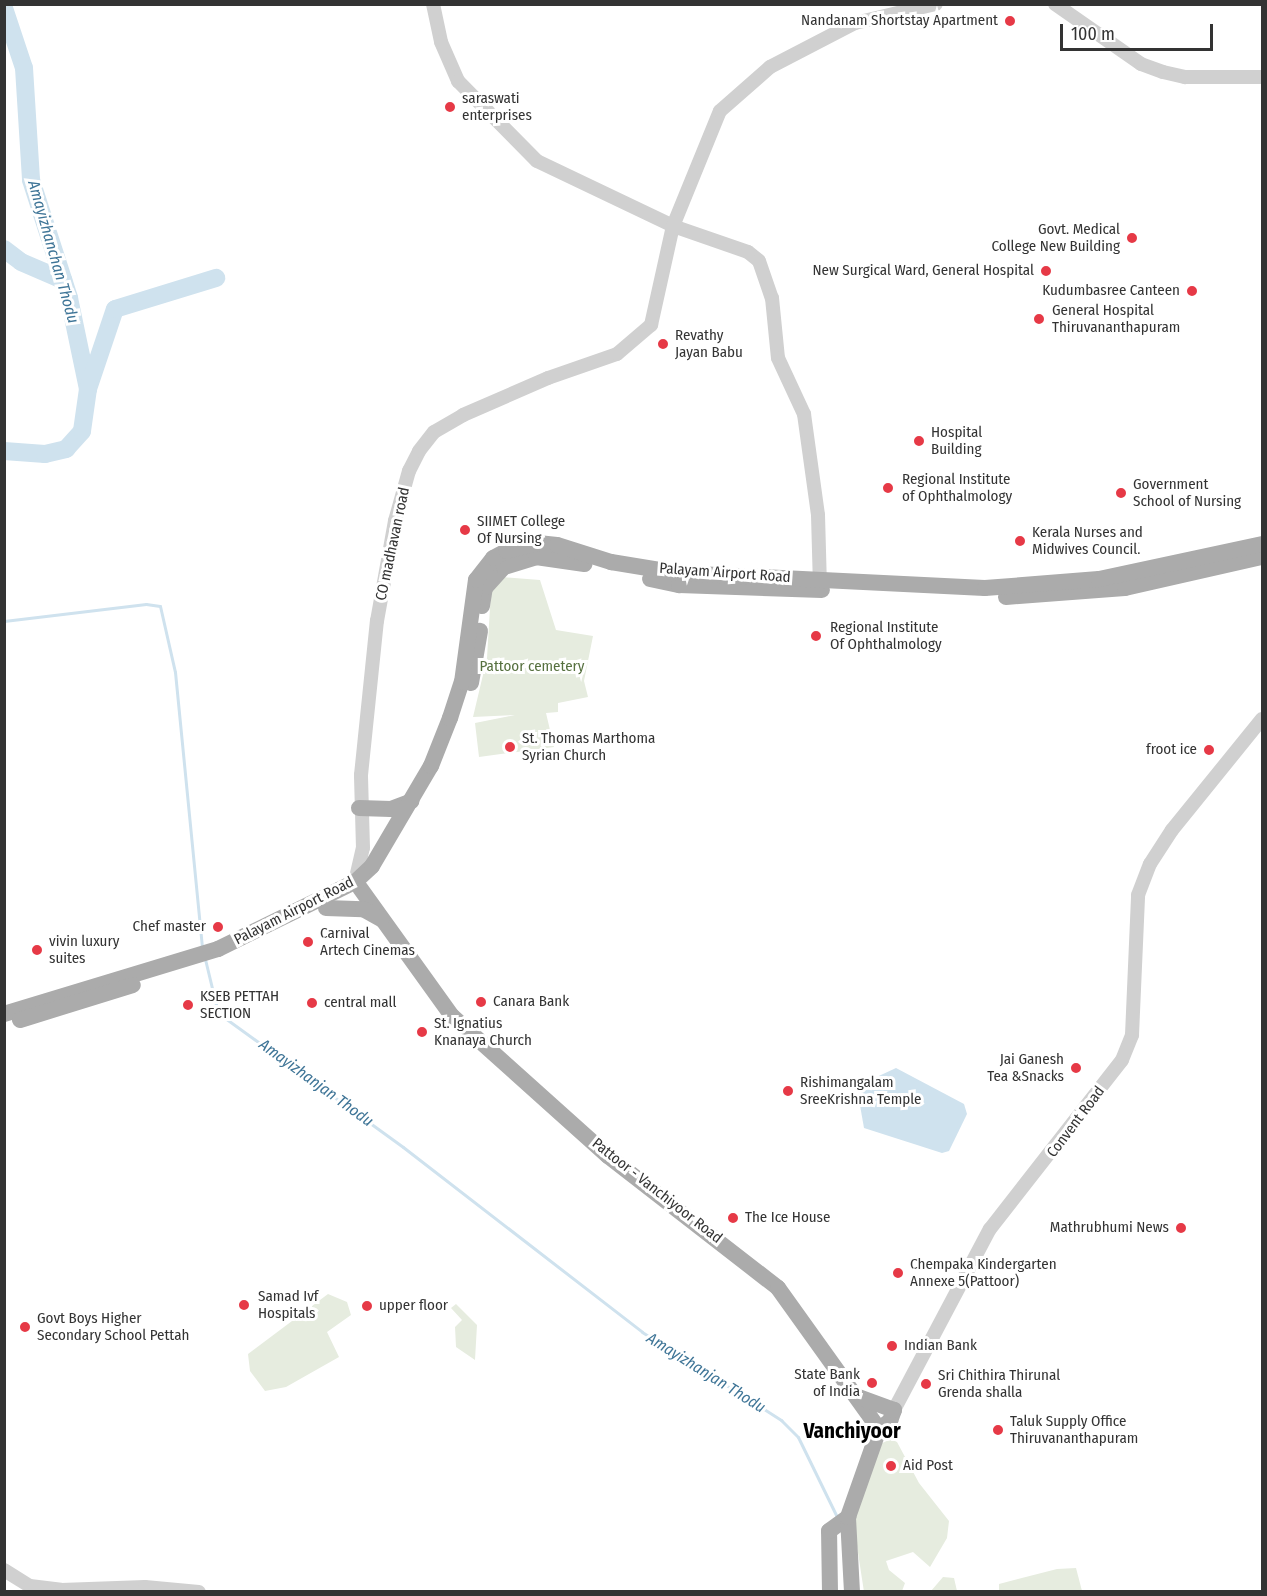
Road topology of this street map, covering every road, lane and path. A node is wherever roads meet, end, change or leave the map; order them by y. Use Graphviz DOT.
graph roads {
  1 [pos="433,4"];
  2 [pos="936,4"];
  3 [pos="1055,4"];
  4 [pos="1263,76"];
  5 [pos="673,226"];
  6 [pos="1263,544"];
  7 [pos="1263,557"];
  8 [pos="820,585"];
  9 [pos="1263,719"];
  10 [pos="412,801"];
  11 [pos="359,808"];
  12 [pos="357,885"];
  13 [pos="326,908"];
  14 [pos="382,919"];
  15 [pos="222,951"];
  16 [pos="200,959"];
  17 [pos="4,1014"];
  18 [pos="4,1025"];
  19 [pos="856,1396"];
  20 [pos="894,1410"];
  21 [pos="879,1428"];
  22 [pos="848,1517"];
  23 [pos="4,1570"];
  24 [pos="199,1592"];
  25 [pos="830,1592"];
  26 [pos="852,1592"];
  1 -- 5 [label="street"];
  2 -- 5 [label="street, CO madhavan road"];
  3 -- 4 [label="street"];
  5 -- 8 [label="street"];
  5 -- 11 [label="street, CO madhavan road"];
  6 -- 8 [label="main road, Palayam Airport Road"];
  7 -- 8 [label="main road, Palayam Airport Road"];
  8 -- 10 [label="main road, Palayam Airport Road"];
  8 -- 12 [label="main road, Palayam Airport Road"];
  9 -- 20 [label="street, Convent Road"];
  10 -- 11 [label="main road"];
  10 -- 12 [label="main road, Palayam Airport Road"];
  11 -- 12 [label="street, CO madhavan road"];
  12 -- 13 [label="main road, Palayam Airport Road"];
  12 -- 14 [label="main road, Pattoor - Vanchiyoor Road"];
  12 -- 15 [label="main road, Palayam Airport Road"];
  13 -- 14 [label="main road"];
  13 -- 15 [label="main road, Palayam Airport Road"];
  14 -- 19 [label="main road, Pattoor - Vanchiyoor Road"];
  15 -- 16 [label="main road, Palayam Airport Road"];
  16 -- 17 [label="main road, Palayam Airport Road"];
  16 -- 18 [label="main road, Palayam Airport Road"];
  19 -- 20 [label="main road"];
  19 -- 21 [label="main road, Pattoor - Vanchiyoor Road"];
  20 -- 21 [label="main road, Convent Road"];
  21 -- 22 [label="main road, Convent Road"];
  22 -- 25 [label="main road"];
  22 -- 26 [label="main road"];
  23 -- 24 [label="street"];
}
